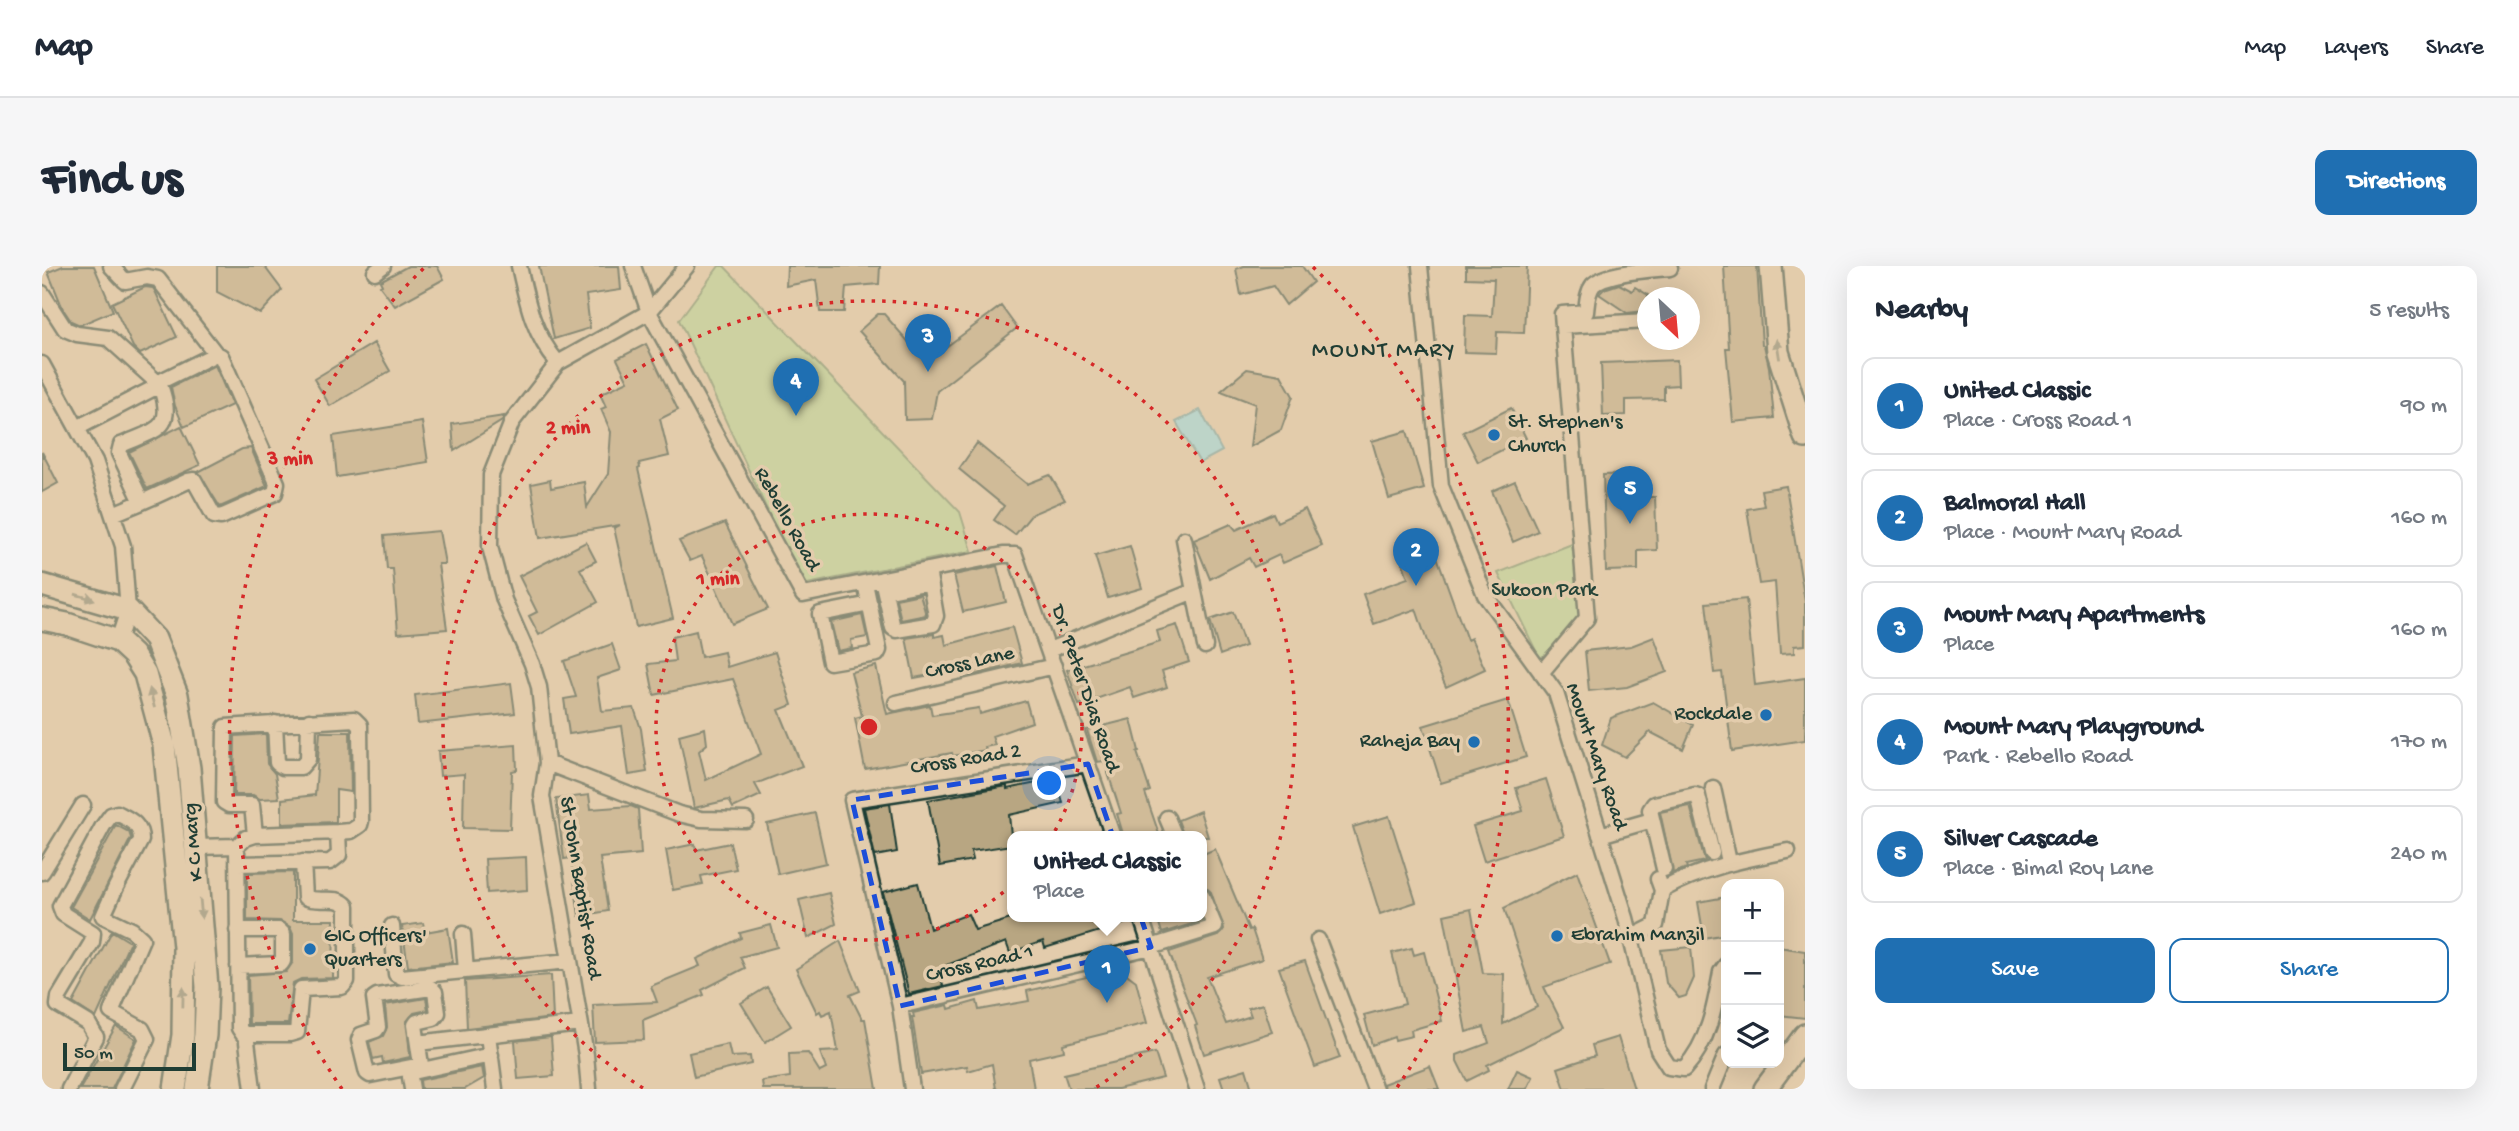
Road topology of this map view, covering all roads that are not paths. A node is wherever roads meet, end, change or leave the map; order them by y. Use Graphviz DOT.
graph roads {
  1 [pos="111,266"];
  2 [pos="519,266"];
  3 [pos="633,266"];
  4 [pos="687,266"];
  5 [pos="1420,266"];
  6 [pos="1772,266"];
  7 [pos="1670,268"];
  8 [pos="42,293"];
  9 [pos="649,312"];
  10 [pos="1585,318"];
  11 [pos="1637,321"];
  12 [pos="216,354"];
  13 [pos="558,363"];
  14 [pos="42,364"];
  15 [pos="160,385"];
  16 [pos="77,428"];
  17 [pos="1805,438"];
  18 [pos="142,502"];
  19 [pos="113,514"];
  20 [pos="1184,539"];
  21 [pos="1015,555"];
  22 [pos="929,576"];
  23 [pos="865,583"];
  24 [pos="42,585"];
  25 [pos="883,585"];
  26 [pos="1194,591"];
  27 [pos="870,604"];
  28 [pos="128,610"];
  29 [pos="42,619"];
  30 [pos="118,641"];
  31 [pos="1205,646"];
  32 [pos="1049,650"];
  33 [pos="1055,666"];
  34 [pos="1541,673"];
  35 [pos="896,703"];
  36 [pos="309,721"];
  37 [pos="275,723"];
  38 [pos="174,744"];
  39 [pos="547,763"];
  40 [pos="1088,764"];
  41 [pos="1713,788"];
  42 [pos="83,805"];
  43 [pos="1167,818"];
  44 [pos="746,820"];
  45 [pos="1652,820"];
  46 [pos="1111,831"];
  47 [pos="1172,831"];
  48 [pos="338,832"];
  49 [pos="255,835"];
  50 [pos="1600,835"];
  51 [pos="237,846"];
  52 [pos="195,847"];
  53 [pos="1788,851"];
  54 [pos="1712,853"];
  55 [pos="303,862"];
  56 [pos="1729,862"];
  57 [pos="237,864"];
  58 [pos="42,872"];
  59 [pos="1662,880"];
  60 [pos="1207,908"];
  61 [pos="103,916"];
  62 [pos="1143,922"];
  63 [pos="392,926"];
  64 [pos="237,930"];
  65 [pos="93,933"];
  66 [pos="463,934"];
  67 [pos="1630,938"];
  68 [pos="1318,940"];
  69 [pos="1151,947"];
  70 [pos="569,961"];
  71 [pos="238,966"];
  72 [pos="466,971"];
  73 [pos="1721,972"];
  74 [pos="900,1006"];
  75 [pos="111,1012"];
  76 [pos="580,1024"];
  77 [pos="93,1027"];
  78 [pos="246,1034"];
  79 [pos="183,1035"];
  80 [pos="205,1035"];
  81 [pos="488,1035"];
  82 [pos="1805,1035"];
  83 [pos="418,1043"];
  84 [pos="491,1055"];
  85 [pos="1721,1067"];
  86 [pos="69,1089"];
  87 [pos="122,1089"];
  88 [pos="175,1089"];
  89 [pos="197,1089"];
  90 [pos="253,1089"];
  91 [pos="412,1089"];
  92 [pos="495,1089"];
  93 [pos="589,1089"];
  94 [pos="912,1089"];
  95 [pos="1197,1089"];
  96 [pos="1375,1089"];
  97 [pos="1712,1089"];
  98 [pos="1765,1089"];
  1 -- 12 [label="street"];
  2 -- 13 [label="street"];
  3 -- 9 [label="street"];
  4 -- 9 [label="street"];
  5 -- 34 [label="street, Mount Mary Road"];
  17 -- 6 [label="main road, one-way"];
  7 -- 10 [label="street"];
  8 -- 15 [label="street"];
  9 -- 13 [label="street, St John Baptist Road"];
  9 -- 23 [label="street, Rebello Road"];
  10 -- 11 [label="street"];
  10 -- 34 [label="street"];
  12 -- 15 [label="street"];
  12 -- 18 [label="street"];
  13 -- 39 [label="street, St John Baptist Road"];
  14 -- 16 [label="street"];
  15 -- 16 [label="street"];
  15 -- 18 [label="street"];
  16 -- 19 [label="street"];
  18 -- 19 [label="street"];
  19 -- 28 [label="street"];
  20 -- 26 [label="street"];
  21 -- 22 [label="street, Rebello Road"];
  21 -- 32 [label="street, Dr. Peter Dias Road"];
  22 -- 25 [label="street, Rebello Road"];
  22 -- 25 [label="street"];
  23 -- 25 [label="street, Rebello Road"];
  23 -- 27 [label="street"];
  24 -- 28 [label="main road, one-way"];
  26 -- 31 [label="street"];
  26 -- 32 [label="street"];
  27 -- 27 [label="street"];
  28 -- 30 [label="street"];
  28 -- 38 [label="main road, K C Marg"];
  29 -- 30 [label="main road"];
  38 -- 30 [label="main road, K C Marg, one-way"];
  32 -- 33 [label="street, Dr. Peter Dias Road"];
  33 -- 35 [label="street, Cross Lane"];
  33 -- 40 [label="street, Dr. Peter Dias Road"];
  34 -- 50 [label="street, Mount Mary Road"];
  36 -- 37 [label="street"];
  36 -- 37 [label="street"];
  36 -- 48 [label="street"];
  37 -- 49 [label="street"];
  38 -- 52 [label="main road, K C Marg"];
  79 -- 38 [label="main road, K C Marg, one-way"];
  39 -- 44 [label="street"];
  39 -- 70 [label="street, St John Baptist Road"];
  40 -- 46 [label="street, Dr. Peter Dias Road"];
  40 -- 74 [label="street, Cross Road 2"];
  41 -- 56 [label="street"];
  42 -- 58 [label="street"];
  43 -- 47 [label="street"];
  45 -- 50 [label="street"];
  45 -- 54 [label="street"];
  45 -- 59 [label="street"];
  48 -- 49 [label="street"];
  48 -- 55 [label="street"];
  49 -- 51 [label="street"];
  50 -- 67 [label="street, Mount Mary Road"];
  51 -- 52 [label="street"];
  51 -- 57 [label="street"];
  52 -- 80 [label="main road, K C Marg, one-way"];
  53 -- 56 [label="street"];
  55 -- 57 [label="street"];
  55 -- 78 [label="street"];
  56 -- 59 [label="street"];
  57 -- 64 [label="street"];
  59 -- 67 [label="street"];
  60 -- 69 [label="street, Cross Road 1"];
  61 -- 65 [label="street"];
  61 -- 65 [label="street"];
  61 -- 75 [label="street"];
  62 -- 69 [label="street"];
  63 -- 72 [label="street"];
  64 -- 71 [label="street"];
  64 -- 71 [label="street"];
  65 -- 77 [label="street"];
  66 -- 72 [label="street"];
  67 -- 73 [label="street, Mount Mary Road"];
  68 -- 96 [label="street"];
  69 -- 74 [label="street, Cross Road 1"];
  69 -- 95 [label="street"];
  70 -- 72 [label="street"];
  70 -- 76 [label="street, St John Baptist Road"];
  71 -- 78 [label="street"];
  74 -- 94 [label="street"];
  75 -- 77 [label="street"];
  75 -- 87 [label="street"];
  76 -- 81 [label="street"];
  76 -- 93 [label="street, St John Baptist Road"];
  77 -- 86 [label="street"];
  78 -- 90 [label="street"];
  79 -- 80 [label="main road"];
  79 -- 88 [label="main road, K C Marg"];
  80 -- 89 [label="main road, K C Marg"];
  81 -- 83 [label="street"];
  81 -- 84 [label="street"];
  82 -- 98 [label="main road"];
  83 -- 83 [label="street"];
  84 -- 91 [label="street"];
  84 -- 92 [label="street"];
  85 -- 97 [label="street"];
}
